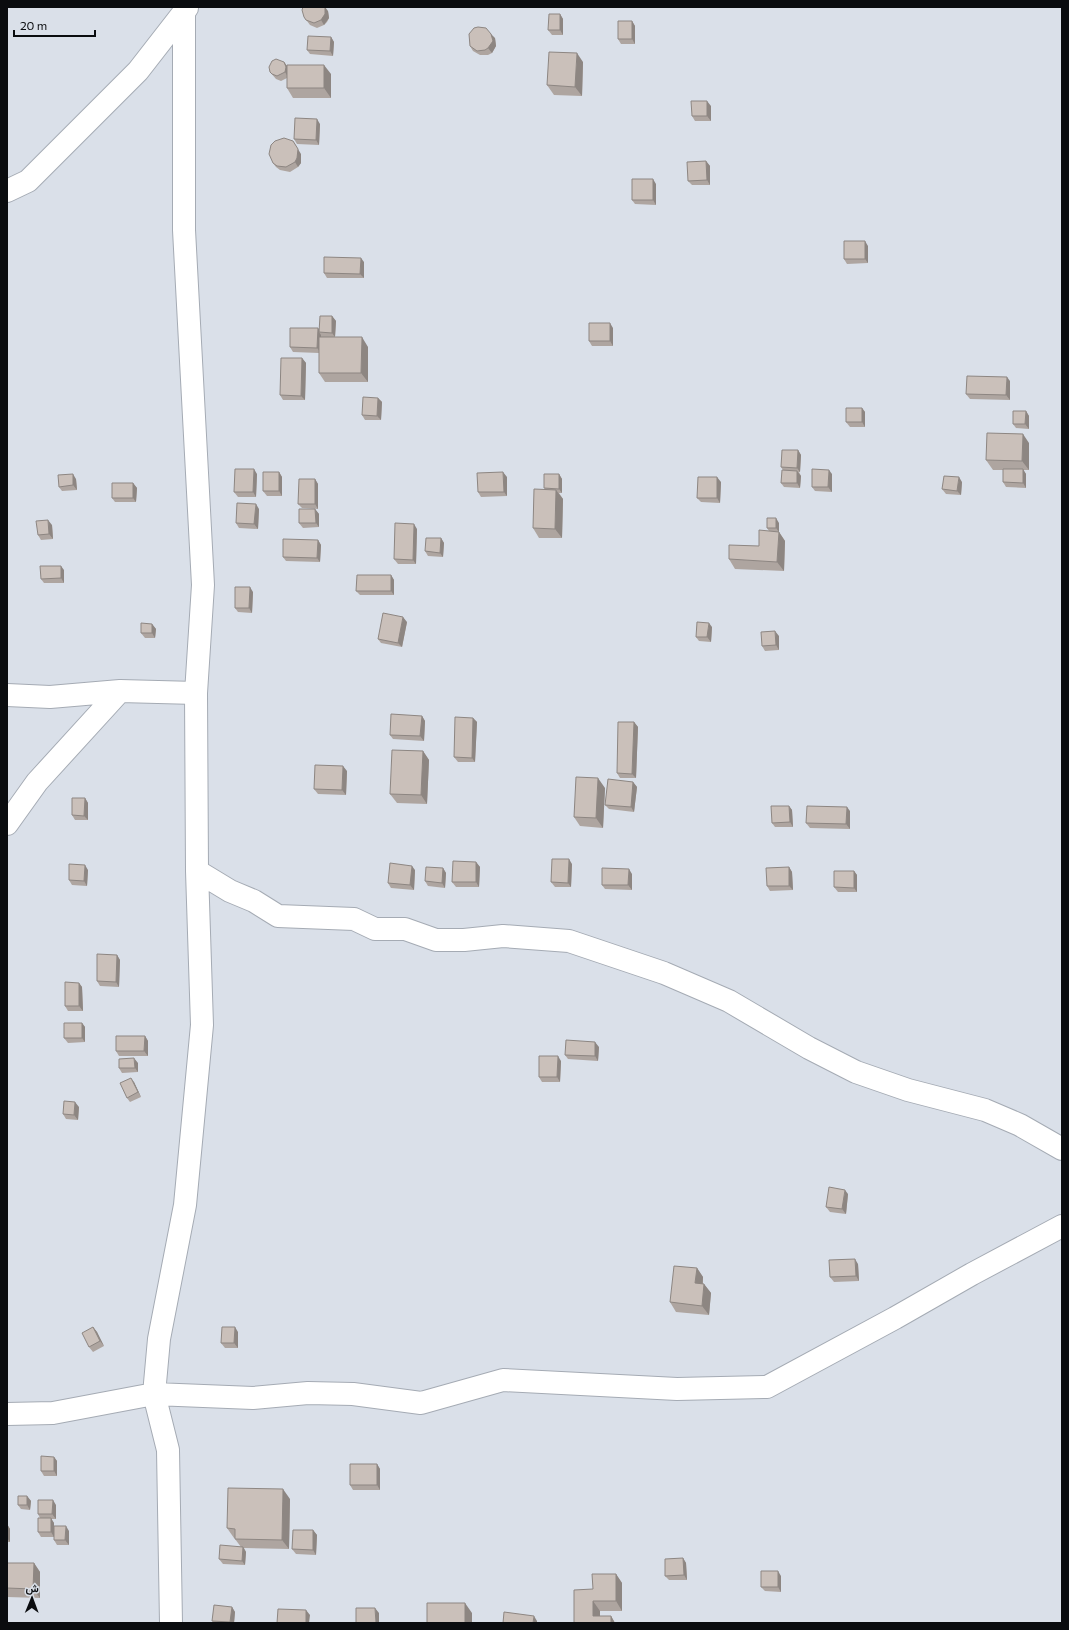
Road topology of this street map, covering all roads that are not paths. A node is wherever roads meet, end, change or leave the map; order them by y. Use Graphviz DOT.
graph roads {
  1 [pos="186,10"];
  2 [pos="7,191"];
  3 [pos="120,691"];
  4 [pos="196,693"];
  5 [pos="7,696"];
  6 [pos="7,824"];
  7 [pos="196,871"];
  8 [pos="1062,1149"];
  9 [pos="1062,1226"];
  10 [pos="154,1394"];
  11 [pos="7,1414"];
  12 [pos="171,1623"];
  1 -- 2 [label="street"];
  1 -- 4 [label="street"];
  3 -- 4 [label="street"];
  3 -- 5 [label="street"];
  3 -- 6 [label="street"];
  4 -- 7 [label="street"];
  7 -- 8 [label="street"];
  7 -- 10 [label="street"];
  9 -- 10 [label="street"];
  10 -- 11 [label="street"];
  10 -- 12 [label="street"];
}
